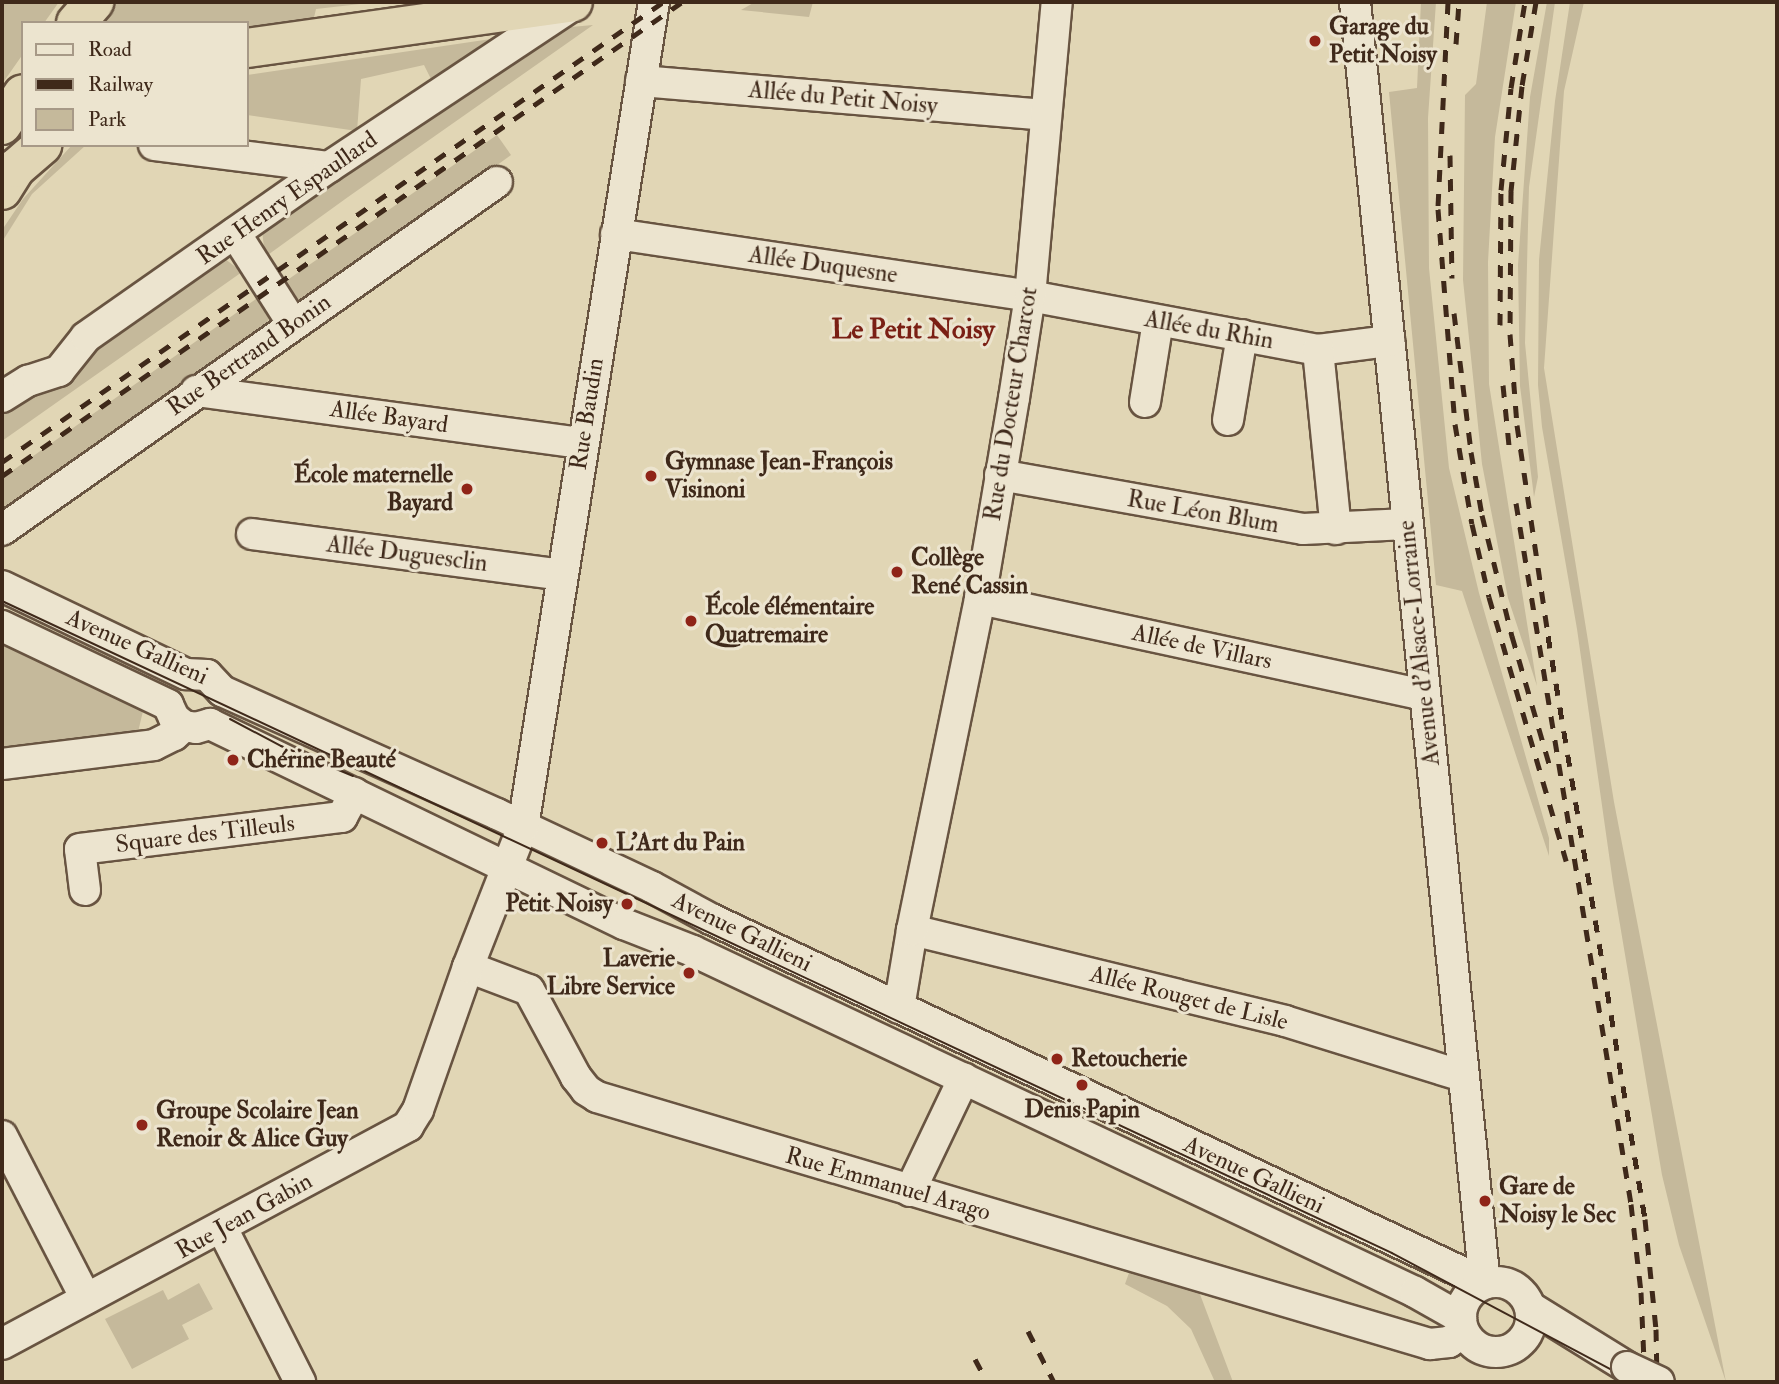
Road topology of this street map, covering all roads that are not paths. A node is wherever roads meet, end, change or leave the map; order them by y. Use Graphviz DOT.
graph roads {
  1 [pos="94,2"];
  2 [pos="573,2"];
  3 [pos="578,2"];
  4 [pos="654,2"];
  5 [pos="1057,2"];
  6 [pos="1355,2"];
  7 [pos="78,21"];
  8 [pos="248,48"];
  9 [pos="641,80"];
  10 [pos="21,97"];
  11 [pos="1045,115"];
  12 [pos="2,125"];
  13 [pos="40,147"];
  14 [pos="170,147"];
  15 [pos="329,167"];
  16 [pos="497,182"];
  17 [pos="2,190"];
  18 [pos="234,233"];
  19 [pos="616,234"];
  20 [pos="1030,296"];
  21 [pos="1158,321"];
  22 [pos="293,324"];
  23 [pos="1242,335"];
  24 [pos="1389,341"];
  25 [pos="1318,350"];
  26 [pos="2,369"];
  27 [pos="59,371"];
  28 [pos="196,391"];
  29 [pos="2,397"];
  30 [pos="1145,402"];
  31 [pos="1228,421"];
  32 [pos="582,443"];
  33 [pos="1000,475"];
  34 [pos="1407,524"];
  35 [pos="1336,529"];
  36 [pos="2,530"];
  37 [pos="252,534"];
  38 [pos="562,575"];
  39 [pos="2,586"];
  40 [pos="980,599"];
  41 [pos="2,626"];
  42 [pos="186,674"];
  43 [pos="222,691"];
  44 [pos="1424,695"];
  45 [pos="187,718"];
  46 [pos="2,764"];
  47 [pos="355,793"];
  48 [pos="523,827"];
  49 [pos="506,867"];
  50 [pos="85,890"];
  51 [pos="912,930"];
  52 [pos="468,967"];
  53 [pos="899,1008"];
  54 [pos="1463,1076"];
  55 [pos="964,1078"];
  56 [pos="2,1136"];
  57 [pos="910,1191"];
  58 [pos="222,1228"];
  59 [pos="1485,1283"];
  60 [pos="86,1298"];
  61 [pos="1528,1320"];
  62 [pos="1462,1325"];
  63 [pos="2,1343"];
  64 [pos="300,1382"];
  65 [pos="1659,1382"];
  1 -- 7 [label="highway"];
  2 -- 8 [label="highway"];
  3 -- 15 [label="street, Rue Henry Espaullard"];
  4 -- 9 [label="street, Rue Baudin"];
  5 -- 11 [label="street, Rue du Docteur Charcot"];
  6 -- 24 [label="street, Avenue d'Alsace-Lorraine"];
  9 -- 11 [label="street, Allée du Petit Noisy"];
  9 -- 19 [label="street, Rue Baudin"];
  10 -- 12 [label="highway"];
  11 -- 20 [label="street, Rue du Docteur Charcot"];
  13 -- 17 [label="highway"];
  14 -- 15 [label="street"];
  15 -- 18 [label="street, Rue Henry Espaullard"];
  16 -- 22 [label="street, Rue Bertrand Bonin"];
  18 -- 22 [label="street"];
  18 -- 27 [label="street, Rue Henry Espaullard"];
  19 -- 20 [label="street, Allée Duquesne"];
  19 -- 32 [label="street, Rue Baudin"];
  20 -- 21 [label="street, Allée du Rhin"];
  20 -- 33 [label="street, Rue du Docteur Charcot"];
  21 -- 23 [label="street, Allée du Rhin"];
  21 -- 30 [label="street"];
  22 -- 28 [label="street, Rue Bertrand Bonin"];
  23 -- 25 [label="street, Allée du Rhin"];
  23 -- 31 [label="street"];
  24 -- 25 [label="street, Allée du Rhin"];
  24 -- 34 [label="street, Avenue d'Alsace-Lorraine"];
  25 -- 35 [label="street"];
  26 -- 27 [label="street"];
  27 -- 29 [label="street"];
  28 -- 32 [label="street, Allée Bayard"];
  28 -- 36 [label="street, Rue Bertrand Bonin"];
  32 -- 38 [label="street, Rue Baudin"];
  33 -- 35 [label="street, Rue Léon Blum"];
  33 -- 40 [label="street, Rue du Docteur Charcot"];
  34 -- 35 [label="street, Rue Léon Blum"];
  34 -- 44 [label="street, Avenue d'Alsace-Lorraine"];
  37 -- 38 [label="street, Allée Duguesclin"];
  38 -- 48 [label="street, Rue Baudin"];
  39 -- 42 [label="street, Avenue Gallieni"];
  40 -- 44 [label="street, Allée de Villars"];
  40 -- 51 [label="street, Rue du Docteur Charcot"];
  41 -- 45 [label="street, Avenue Gallieni"];
  42 -- 43 [label="street, Avenue Gallieni"];
  42 -- 45 [label="street"];
  43 -- 45 [label="street"];
  43 -- 48 [label="street, Avenue Gallieni"];
  44 -- 54 [label="street, Avenue d'Alsace-Lorraine"];
  45 -- 46 [label="street"];
  45 -- 47 [label="street, Avenue Gallieni"];
  47 -- 49 [label="street, Avenue Gallieni"];
  47 -- 50 [label="street, Square des Tilleuls"];
  48 -- 49 [label="street, Rue Baudin"];
  48 -- 53 [label="street, Avenue Gallieni"];
  49 -- 52 [label="street"];
  49 -- 55 [label="street, Avenue Gallieni"];
  51 -- 53 [label="street, Rue du Docteur Charcot"];
  51 -- 54 [label="street, Allée Rouget de Lisle"];
  52 -- 57 [label="street, Rue Emmanuel Arago"];
  52 -- 58 [label="street, Rue Jean Gabin"];
  53 -- 59 [label="street, Avenue Gallieni"];
  54 -- 59 [label="street, Avenue d'Alsace-Lorraine"];
  55 -- 57 [label="street"];
  55 -- 62 [label="street, Avenue Gallieni"];
  56 -- 60 [label="street"];
  57 -- 62 [label="street, Rue Emmanuel Arago"];
  58 -- 60 [label="street, Rue Jean Gabin"];
  58 -- 64 [label="street"];
  59 -- 61 [label="street"];
  59 -- 62 [label="street"];
  60 -- 63 [label="street, Rue Jean Gabin"];
  61 -- 62 [label="street"];
  61 -- 65 [label="street, bridge"];
}
